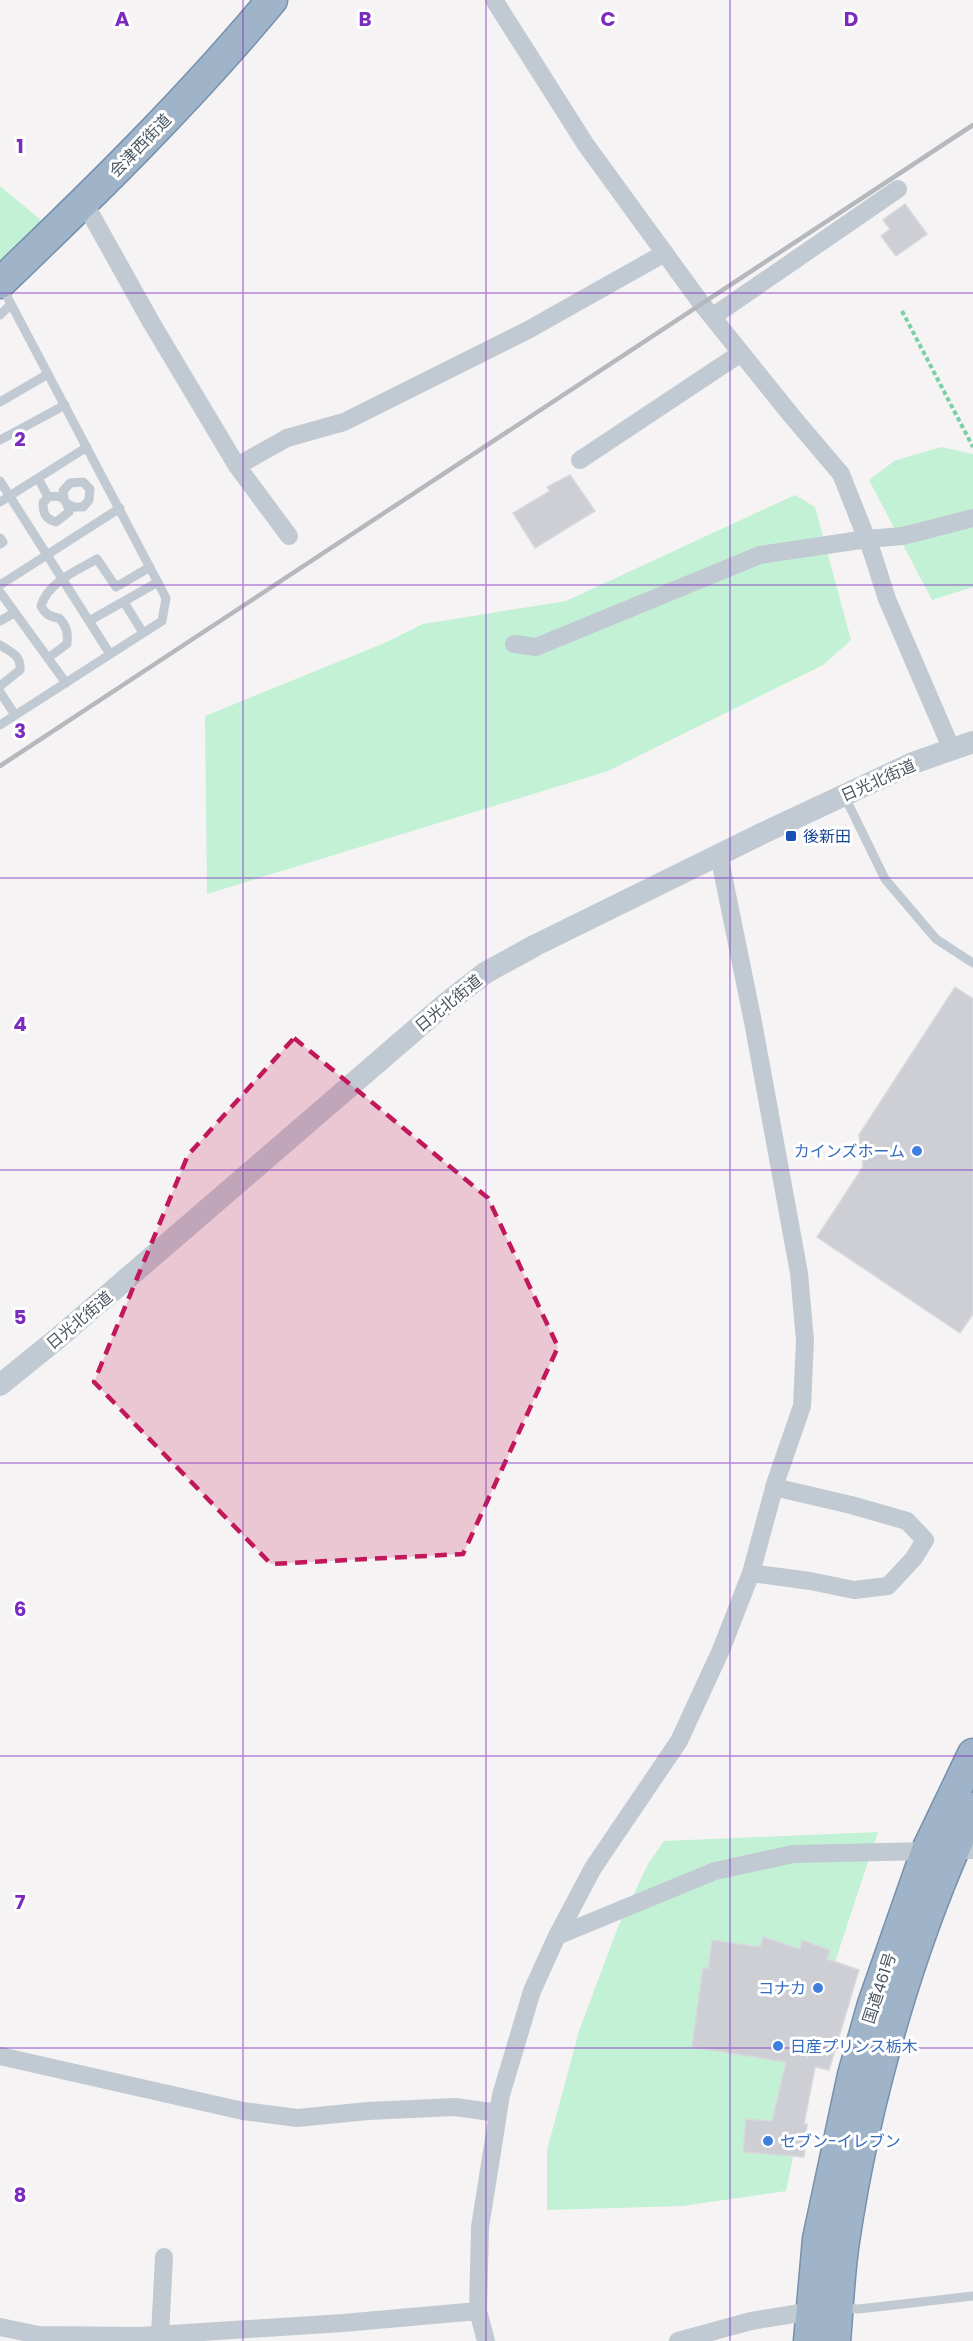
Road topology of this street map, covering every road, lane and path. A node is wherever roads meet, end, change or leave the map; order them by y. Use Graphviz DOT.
graph roads {
  1 [pos="272,0"];
  2 [pos="494,0"];
  3 [pos="898,189"];
  4 [pos="84,202"];
  5 [pos="665,253"];
  6 [pos="5,293"];
  7 [pos="902,311"];
  8 [pos="0,315"];
  9 [pos="712,316"];
  10 [pos="741,353"];
  11 [pos="48,374"];
  12 [pos="0,402"];
  13 [pos="65,405"];
  14 [pos="0,440"];
  15 [pos="87,447"];
  16 [pos="973,447"];
  17 [pos="580,460"];
  18 [pos="237,466"];
  19 [pos="38,478"];
  20 [pos="0,481"];
  21 [pos="10,496"];
  22 [pos="48,497"];
  23 [pos="65,501"];
  24 [pos="0,502"];
  25 [pos="85,506"];
  26 [pos="120,508"];
  27 [pos="973,518"];
  28 [pos="96,523"];
  29 [pos="289,536"];
  30 [pos="0,538"];
  31 [pos="867,539"];
  32 [pos="0,544"];
  33 [pos="47,555"];
  34 [pos="150,567"];
  35 [pos="63,579"];
  36 [pos="158,582"];
  37 [pos="0,585"];
  38 [pos="0,592"];
  39 [pos="124,602"];
  40 [pos="14,613"];
  41 [pos="0,621"];
  42 [pos="89,621"];
  43 [pos="143,633"];
  44 [pos="514,644"];
  45 [pos="0,645"];
  46 [pos="110,654"];
  47 [pos="48,658"];
  48 [pos="66,683"];
  49 [pos="0,686"];
  50 [pos="0,692"];
  51 [pos="15,716"];
  52 [pos="0,725"];
  53 [pos="963,746"];
  54 [pos="844,795"];
  55 [pos="719,855"];
  56 [pos="973,963"];
  57 [pos="0,1385"];
  58 [pos="774,1487"];
  59 [pos="751,1574"];
  60 [pos="973,1754"];
  61 [pos="973,1808"];
  62 [pos="952,1850"];
  63 [pos="557,1936"];
  64 [pos="0,2056"];
  65 [pos="498,2113"];
  66 [pos="164,2257"];
  67 [pos="973,2296"];
  68 [pos="825,2309"];
  69 [pos="478,2311"];
  70 [pos="0,2327"];
  71 [pos="160,2335"];
  72 [pos="140,2338"];
  73 [pos="486,2341"];
  74 [pos="678,2341"];
  75 [pos="809,2341"];
  76 [pos="836,2341"];
  1 -- 4 [label="highway, 会津西街道"];
  2 -- 5 [label="street"];
  3 -- 9 [label="street"];
  4 -- 6 [label="highway, 会津西街道"];
  4 -- 18 [label="street"];
  5 -- 9 [label="street"];
  5 -- 18 [label="street"];
  6 -- 8 [label="lane"];
  6 -- 11 [label="lane"];
  7 -- 16 [label="path"];
  9 -- 10 [label="street"];
  10 -- 17 [label="street"];
  10 -- 31 [label="street"];
  11 -- 12 [label="lane"];
  11 -- 13 [label="lane"];
  13 -- 14 [label="lane"];
  13 -- 15 [label="lane"];
  15 -- 19 [label="lane"];
  15 -- 26 [label="lane"];
  18 -- 29 [label="street"];
  19 -- 21 [label="lane"];
  19 -- 22 [label="lane"];
  20 -- 21 [label="lane"];
  21 -- 24 [label="lane"];
  21 -- 33 [label="lane"];
  22 -- 23 [label="lane"];
  22 -- 23 [label="lane"];
  23 -- 25 [label="lane"];
  23 -- 25 [label="lane"];
  25 -- 28 [label="lane"];
  26 -- 28 [label="lane"];
  26 -- 34 [label="lane"];
  27 -- 31 [label="street"];
  28 -- 33 [label="lane"];
  30 -- 32 [label="lane"];
  31 -- 44 [label="street"];
  31 -- 53 [label="street"];
  33 -- 35 [label="lane"];
  33 -- 37 [label="lane"];
  34 -- 35 [label="lane"];
  34 -- 36 [label="lane"];
  35 -- 42 [label="lane"];
  35 -- 47 [label="lane"];
  36 -- 39 [label="lane"];
  36 -- 43 [label="lane"];
  38 -- 40 [label="lane"];
  39 -- 42 [label="lane"];
  39 -- 43 [label="lane"];
  40 -- 41 [label="lane"];
  40 -- 47 [label="lane"];
  42 -- 46 [label="lane"];
  43 -- 46 [label="lane"];
  45 -- 49 [label="lane"];
  46 -- 48 [label="lane"];
  47 -- 48 [label="lane"];
  48 -- 51 [label="lane"];
  50 -- 51 [label="lane"];
  51 -- 52 [label="lane"];
  53 -- 54 [label="street, 日光北街道"];
  54 -- 55 [label="street, 日光北街道"];
  54 -- 56 [label="lane"];
  55 -- 57 [label="street, 日光北街道"];
  55 -- 58 [label="street"];
  58 -- 59 [label="street"];
  58 -- 59 [label="street"];
  59 -- 63 [label="street"];
  60 -- 62 [label="highway, 国道461号"];
  61 -- 62 [label="highway, 国道461号"];
  62 -- 63 [label="street"];
  62 -- 68 [label="highway, 国道461号"];
  63 -- 65 [label="street"];
  64 -- 65 [label="street"];
  65 -- 69 [label="street"];
  66 -- 71 [label="street"];
  67 -- 68 [label="lane"];
  68 -- 74 [label="street"];
  68 -- 75 [label="highway, 国道461号"];
  68 -- 76 [label="highway, 国道461号"];
  69 -- 71 [label="street"];
  69 -- 73 [label="street"];
  70 -- 72 [label="street"];
  71 -- 72 [label="street"];
}
